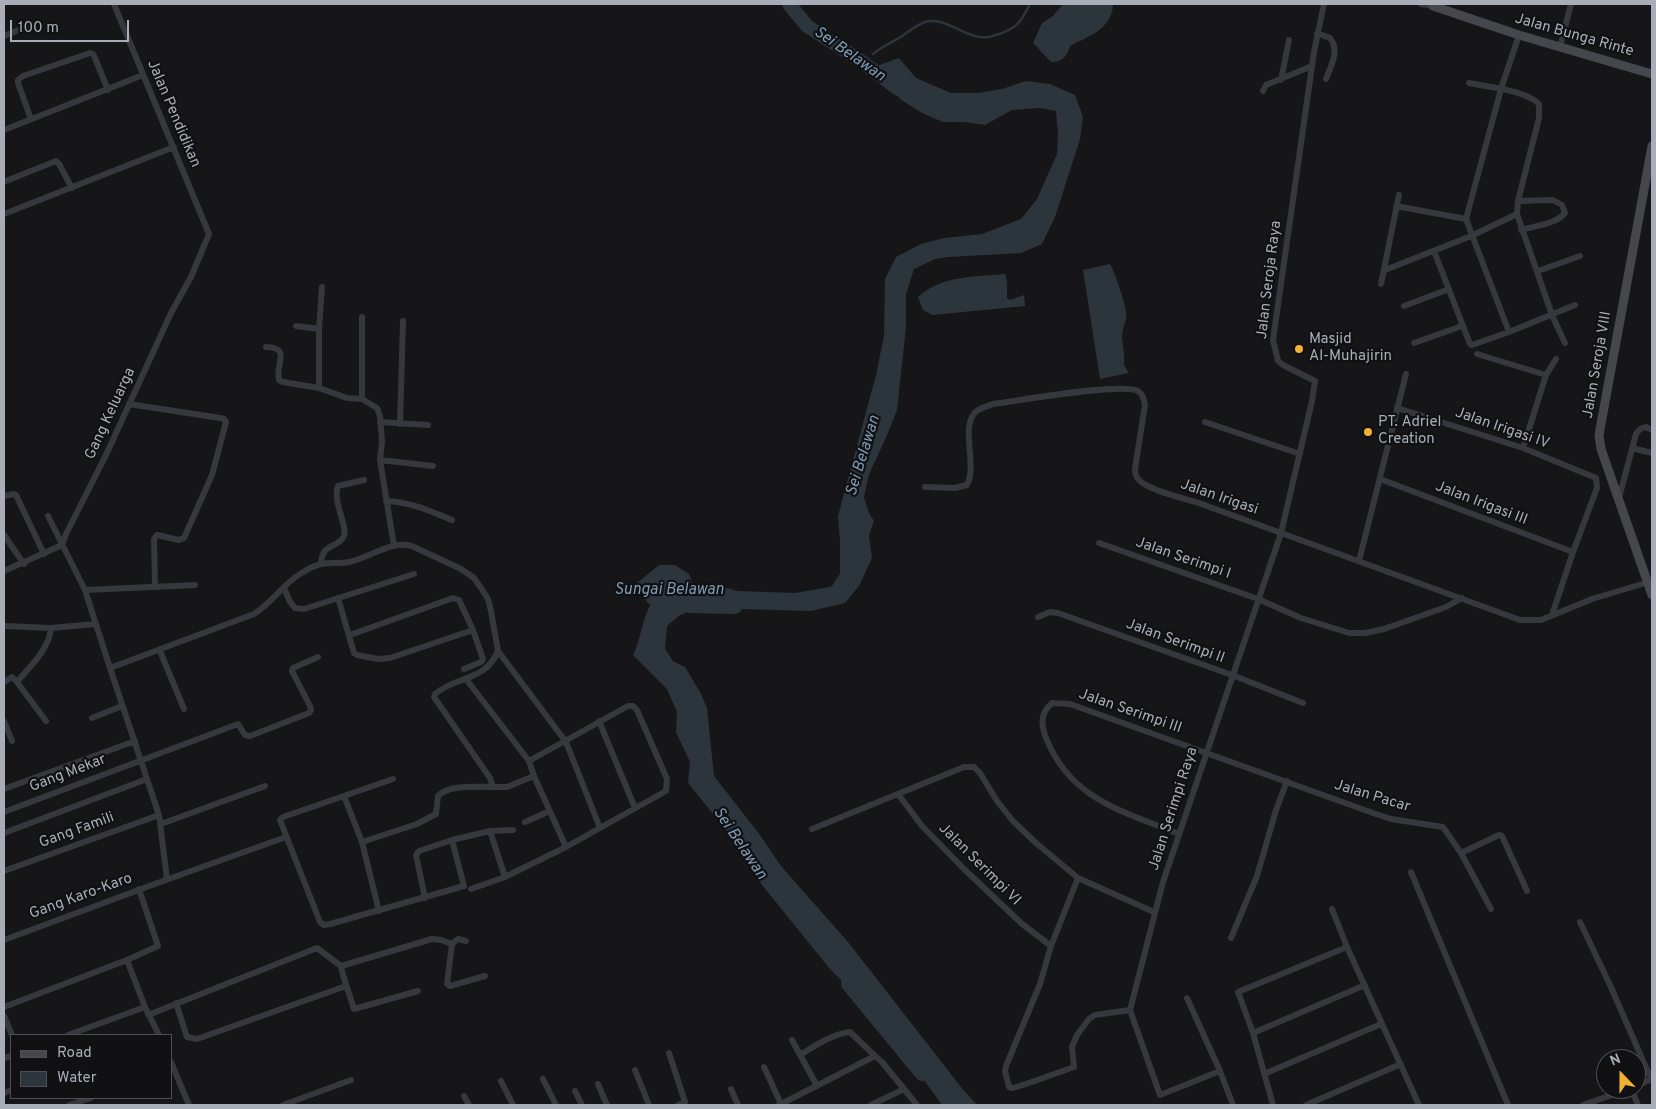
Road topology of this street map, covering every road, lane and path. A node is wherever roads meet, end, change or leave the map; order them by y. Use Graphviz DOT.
graph roads {
  1 [pos="114,4"];
  2 [pos="1324,4"];
  3 [pos="1421,4"];
  4 [pos="1571,4"];
  5 [pos="1433,5"];
  6 [pos="26,27"];
  7 [pos="1317,33"];
  8 [pos="1519,35"];
  9 [pos="4,36"];
  10 [pos="1289,40"];
  11 [pos="1560,47"];
  12 [pos="1312,66"];
  13 [pos="1652,74"];
  14 [pos="143,75"];
  15 [pos="1326,79"];
  16 [pos="1281,80"];
  17 [pos="1469,83"];
  18 [pos="1501,89"];
  19 [pos="108,90"];
  20 [pos="1263,91"];
  21 [pos="31,119"];
  22 [pos="4,130"];
  23 [pos="1652,146"];
  24 [pos="174,147"];
  25 [pos="6,181"];
  26 [pos="72,188"];
  27 [pos="1399,195"];
  28 [pos="1518,201"];
  29 [pos="1396,206"];
  30 [pos="4,214"];
  31 [pos="1517,214"];
  32 [pos="1466,219"];
  33 [pos="1522,230"];
  34 [pos="209,234"];
  35 [pos="1471,236"];
  36 [pos="1434,251"];
  37 [pos="1580,256"];
  38 [pos="1385,270"];
  39 [pos="1538,271"];
  40 [pos="1381,284"];
  41 [pos="322,287"];
  42 [pos="1449,289"];
  43 [pos="1575,305"];
  44 [pos="1404,306"];
  45 [pos="1552,315"];
  46 [pos="362,317"];
  47 [pos="403,321"];
  48 [pos="296,326"];
  49 [pos="1462,326"];
  50 [pos="319,329"];
  51 [pos="1510,332"];
  52 [pos="1414,343"];
  53 [pos="1566,343"];
  54 [pos="266,347"];
  55 [pos="1477,354"];
  56 [pos="1556,359"];
  57 [pos="1406,374"];
  58 [pos="1546,375"];
  59 [pos="319,388"];
  60 [pos="362,399"];
  61 [pos="129,404"];
  62 [pos="1397,408"];
  63 [pos="380,422"];
  64 [pos="1205,422"];
  65 [pos="400,424"];
  66 [pos="428,425"];
  67 [pos="1652,430"];
  68 [pos="1523,448"];
  69 [pos="1632,448"];
  70 [pos="1652,453"];
  71 [pos="1300,454"];
  72 [pos="380,460"];
  73 [pos="433,466"];
  74 [pos="1608,470"];
  75 [pos="1596,478"];
  76 [pos="364,480"];
  77 [pos="1380,480"];
  78 [pos="925,486"];
  79 [pos="4,496"];
  80 [pos="1619,498"];
  81 [pos="386,502"];
  82 [pos="48,516"];
  83 [pos="452,520"];
  84 [pos="1280,534"];
  85 [pos="4,535"];
  86 [pos="1099,543"];
  87 [pos="62,545"];
  88 [pos="394,546"];
  89 [pos="1573,552"];
  90 [pos="44,554"];
  91 [pos="1359,561"];
  92 [pos="24,564"];
  93 [pos="321,564"];
  94 [pos="4,571"];
  95 [pos="414,574"];
  96 [pos="1650,582"];
  97 [pos="195,585"];
  98 [pos="154,586"];
  99 [pos="284,588"];
  100 [pos="86,590"];
  101 [pos="1652,595"];
  102 [pos="338,598"];
  103 [pos="1462,598"];
  104 [pos="1258,599"];
  105 [pos="1552,616"];
  106 [pos="1038,617"];
  107 [pos="95,624"];
  108 [pos="4,626"];
  109 [pos="51,628"];
  110 [pos="472,630"];
  111 [pos="350,635"];
  112 [pos="160,651"];
  113 [pos="498,651"];
  114 [pos="318,657"];
  115 [pos="110,668"];
  116 [pos="464,669"];
  117 [pos="1232,675"];
  118 [pos="466,679"];
  119 [pos="4,682"];
  120 [pos="17,682"];
  121 [pos="1303,703"];
  122 [pos="122,706"];
  123 [pos="184,709"];
  124 [pos="92,718"];
  125 [pos="4,721"];
  126 [pos="46,721"];
  127 [pos="599,721"];
  128 [pos="12,741"];
  129 [pos="135,741"];
  130 [pos="566,742"];
  131 [pos="1206,752"];
  132 [pos="141,760"];
  133 [pos="529,761"];
  134 [pos="534,776"];
  135 [pos="148,779"];
  136 [pos="393,780"];
  137 [pos="1287,781"];
  138 [pos="265,786"];
  139 [pos="493,787"];
  140 [pos="4,789"];
  141 [pos="898,794"];
  142 [pos="344,796"];
  143 [pos="636,808"];
  144 [pos="550,811"];
  145 [pos="4,812"];
  146 [pos="159,815"];
  147 [pos="525,822"];
  148 [pos="161,824"];
  149 [pos="600,828"];
  150 [pos="513,830"];
  151 [pos="812,830"];
  152 [pos="490,831"];
  153 [pos="4,833"];
  154 [pos="1179,834"];
  155 [pos="286,837"];
  156 [pos="452,840"];
  157 [pos="362,842"];
  158 [pos="566,847"];
  159 [pos="1461,853"];
  160 [pos="4,871"];
  161 [pos="1411,872"];
  162 [pos="504,877"];
  163 [pos="1078,878"];
  164 [pos="167,879"];
  165 [pos="139,889"];
  166 [pos="470,889"];
  167 [pos="1527,891"];
  168 [pos="426,898"];
  169 [pos="1332,909"];
  170 [pos="1491,909"];
  171 [pos="379,911"];
  172 [pos="1154,912"];
  173 [pos="1580,922"];
  174 [pos="1231,938"];
  175 [pos="4,940"];
  176 [pos="466,941"];
  177 [pos="450,944"];
  178 [pos="1051,946"];
  179 [pos="1347,947"];
  180 [pos="127,960"];
  181 [pos="342,966"];
  182 [pos="485,976"];
  183 [pos="1366,985"];
  184 [pos="346,986"];
  185 [pos="418,991"];
  186 [pos="1188,998"];
  187 [pos="176,1003"];
  188 [pos="4,1007"];
  189 [pos="145,1007"];
  190 [pos="1130,1010"];
  191 [pos="148,1015"];
  192 [pos="4,1016"];
  193 [pos="1381,1024"];
  194 [pos="1253,1033"];
  195 [pos="12,1034"];
  196 [pos="71,1034"];
  197 [pos="158,1034"];
  198 [pos="792,1040"];
  199 [pos="669,1053"];
  200 [pos="800,1055"];
  201 [pos="875,1056"];
  202 [pos="1401,1064"];
  203 [pos="764,1067"];
  204 [pos="173,1070"];
  205 [pos="635,1070"];
  206 [pos="1220,1071"];
  207 [pos="1264,1074"];
  208 [pos="543,1079"];
  209 [pos="1652,1079"];
  210 [pos="351,1080"];
  211 [pos="501,1081"];
  212 [pos="598,1084"];
  213 [pos="818,1086"];
  214 [pos="731,1089"];
  215 [pos="904,1089"];
  216 [pos="575,1091"];
  217 [pos="464,1096"];
  218 [pos="88,1099"];
  219 [pos="1601,1099"];
  220 [pos="1318,1103"];
  221 [pos="683,1104"];
  222 [pos="69,1105"];
  223 [pos="189,1105"];
  224 [pos="283,1105"];
  225 [pos="469,1105"];
  226 [pos="513,1105"];
  227 [pos="556,1105"];
  228 [pos="582,1105"];
  229 [pos="606,1105"];
  230 [pos="648,1105"];
  231 [pos="738,1105"];
  232 [pos="780,1105"];
  233 [pos="872,1105"];
  234 [pos="917,1105"];
  235 [pos="1233,1105"];
  236 [pos="1272,1105"];
  237 [pos="1306,1105"];
  238 [pos="1419,1105"];
  239 [pos="1508,1105"];
  240 [pos="1583,1105"];
  1 -- 14 [label="street, Jalan Pendidikan"];
  2 -- 7 [label="street, Jalan Seroja Raya"];
  3 -- 5 [label="street"];
  4 -- 11 [label="street"];
  5 -- 8 [label="street, Jalan Bunga Rinte"];
  6 -- 9 [label="street"];
  7 -- 12 [label="street, Jalan Seroja Raya"];
  7 -- 15 [label="street"];
  8 -- 11 [label="street, Jalan Bunga Rinte"];
  8 -- 18 [label="street"];
  10 -- 16 [label="street"];
  11 -- 13 [label="street, Jalan Bunga Rinte"];
  12 -- 16 [label="street"];
  12 -- 71 [label="street, Jalan Seroja Raya"];
  14 -- 19 [label="street"];
  14 -- 24 [label="street, Jalan Pendidikan"];
  16 -- 20 [label="street"];
  17 -- 18 [label="street"];
  18 -- 28 [label="street"];
  18 -- 32 [label="street"];
  19 -- 21 [label="street"];
  19 -- 21 [label="street"];
  21 -- 22 [label="street"];
  23 -- 74 [label="street, Jalan Seroja VIII"];
  24 -- 26 [label="street"];
  24 -- 34 [label="street, Jalan Pendidikan"];
  25 -- 26 [label="street"];
  26 -- 30 [label="street"];
  27 -- 29 [label="street"];
  28 -- 31 [label="street"];
  28 -- 33 [label="street"];
  29 -- 32 [label="street"];
  29 -- 38 [label="street"];
  31 -- 33 [label="street"];
  31 -- 35 [label="street"];
  32 -- 35 [label="street"];
  33 -- 39 [label="street"];
  34 -- 61 [label="street, Gang Keluarga"];
  35 -- 36 [label="street"];
  35 -- 51 [label="street"];
  36 -- 38 [label="street"];
  36 -- 42 [label="street"];
  37 -- 39 [label="street"];
  38 -- 40 [label="street"];
  39 -- 45 [label="street"];
  41 -- 50 [label="street"];
  42 -- 44 [label="street"];
  42 -- 49 [label="street"];
  43 -- 45 [label="street"];
  45 -- 51 [label="street"];
  45 -- 53 [label="street"];
  46 -- 60 [label="street"];
  47 -- 65 [label="street"];
  48 -- 50 [label="street"];
  49 -- 51 [label="street"];
  49 -- 52 [label="street"];
  50 -- 59 [label="street"];
  54 -- 59 [label="street"];
  55 -- 58 [label="street"];
  56 -- 58 [label="street"];
  57 -- 62 [label="street"];
  58 -- 68 [label="street"];
  59 -- 60 [label="street"];
  60 -- 63 [label="street"];
  61 -- 87 [label="street, Gang Keluarga"];
  61 -- 98 [label="street"];
  62 -- 68 [label="street, Jalan Irigasi IV"];
  62 -- 77 [label="street"];
  63 -- 65 [label="street"];
  63 -- 72 [label="street"];
  64 -- 71 [label="street"];
  65 -- 66 [label="street"];
  67 -- 69 [label="street"];
  68 -- 75 [label="street, Jalan Irigasi IV"];
  69 -- 70 [label="street"];
  69 -- 80 [label="street"];
  71 -- 84 [label="street, Jalan Seroja Raya"];
  72 -- 73 [label="street"];
  72 -- 81 [label="street"];
  74 -- 75 [label="street"];
  74 -- 80 [label="street, Jalan Seroja VIII"];
  75 -- 89 [label="street"];
  76 -- 93 [label="street"];
  77 -- 89 [label="street, Jalan Irigasi III"];
  77 -- 91 [label="street"];
  78 -- 84 [label="street, Jalan Irigasi"];
  79 -- 90 [label="street"];
  80 -- 96 [label="street, Jalan Seroja VIII"];
  81 -- 83 [label="street"];
  81 -- 88 [label="street"];
  82 -- 87 [label="street"];
  84 -- 91 [label="street, Jalan Irigasi"];
  84 -- 104 [label="street, Jalan Serimpi Raya"];
  85 -- 92 [label="street"];
  86 -- 104 [label="street, Jalan Serimpi I"];
  87 -- 90 [label="street"];
  87 -- 100 [label="street"];
  88 -- 93 [label="street"];
  88 -- 113 [label="street"];
  89 -- 105 [label="street"];
  90 -- 92 [label="street"];
  91 -- 103 [label="street, Jalan Irigasi"];
  92 -- 94 [label="street"];
  93 -- 99 [label="street"];
  95 -- 102 [label="street"];
  96 -- 101 [label="street, Jalan Seroja VIII"];
  96 -- 105 [label="street, Jalan Irigasi"];
  97 -- 98 [label="street"];
  98 -- 100 [label="street"];
  99 -- 102 [label="street"];
  99 -- 112 [label="street"];
  100 -- 107 [label="street"];
  102 -- 111 [label="street"];
  103 -- 104 [label="street, Jalan Serimpi I"];
  103 -- 105 [label="street, Jalan Irigasi"];
  104 -- 117 [label="street, Jalan Serimpi Raya"];
  106 -- 117 [label="street, Jalan Serimpi II"];
  107 -- 109 [label="street"];
  107 -- 115 [label="street"];
  108 -- 109 [label="street"];
  109 -- 120 [label="street"];
  110 -- 111 [label="street"];
  110 -- 111 [label="street"];
  110 -- 116 [label="street"];
  112 -- 115 [label="street"];
  112 -- 123 [label="street"];
  113 -- 118 [label="street"];
  113 -- 130 [label="street"];
  114 -- 132 [label="street, Gang Mekar"];
  115 -- 122 [label="street"];
  117 -- 121 [label="street, Jalan Serimpi II"];
  117 -- 131 [label="street, Jalan Serimpi Raya"];
  118 -- 133 [label="street"];
  118 -- 139 [label="street"];
  119 -- 120 [label="street"];
  120 -- 126 [label="street"];
  122 -- 124 [label="street"];
  122 -- 129 [label="street"];
  125 -- 128 [label="street"];
  127 -- 130 [label="street"];
  127 -- 143 [label="street"];
  127 -- 143 [label="street"];
  129 -- 132 [label="street"];
  129 -- 140 [label="street"];
  130 -- 133 [label="street"];
  130 -- 149 [label="street"];
  131 -- 137 [label="street, Jalan Pacar"];
  131 -- 154 [label="street, Jalan Serimpi Raya"];
  131 -- 154 [label="street, Jalan Serimpi III"];
  132 -- 135 [label="street"];
  132 -- 145 [label="street, Gang Mekar"];
  133 -- 134 [label="street"];
  134 -- 139 [label="street"];
  134 -- 144 [label="street"];
  135 -- 146 [label="street"];
  135 -- 153 [label="street"];
  136 -- 142 [label="street"];
  137 -- 159 [label="street, Jalan Pacar"];
  137 -- 174 [label="street"];
  138 -- 148 [label="street"];
  139 -- 157 [label="street"];
  141 -- 151 [label="street"];
  141 -- 163 [label="street"];
  141 -- 178 [label="street, Jalan Serimpi VI"];
  142 -- 155 [label="street"];
  142 -- 157 [label="street"];
  143 -- 149 [label="street"];
  144 -- 147 [label="street"];
  144 -- 158 [label="street"];
  146 -- 148 [label="street"];
  146 -- 160 [label="street, Gang Famili"];
  148 -- 164 [label="street"];
  149 -- 158 [label="street"];
  150 -- 152 [label="street"];
  152 -- 156 [label="street"];
  152 -- 162 [label="street"];
  154 -- 172 [label="street, Jalan Serimpi Raya"];
  155 -- 164 [label="street, Gang Karo-Karo"];
  155 -- 171 [label="street"];
  156 -- 168 [label="street"];
  156 -- 168 [label="street"];
  157 -- 171 [label="street"];
  158 -- 162 [label="street"];
  159 -- 167 [label="street"];
  159 -- 170 [label="street, Jalan Pacar"];
  161 -- 239 [label="street"];
  162 -- 166 [label="street"];
  163 -- 172 [label="street"];
  163 -- 178 [label="street"];
  164 -- 165 [label="street, Gang Karo-Karo"];
  165 -- 175 [label="street, Gang Karo-Karo"];
  165 -- 180 [label="street"];
  168 -- 171 [label="street"];
  169 -- 179 [label="street"];
  172 -- 190 [label="street, Jalan Serimpi Raya"];
  173 -- 209 [label="street"];
  176 -- 177 [label="street"];
  177 -- 181 [label="street"];
  177 -- 182 [label="street"];
  178 -- 190 [label="street"];
  179 -- 183 [label="street"];
  179 -- 194 [label="street"];
  180 -- 188 [label="street"];
  180 -- 189 [label="street"];
  181 -- 184 [label="street"];
  181 -- 187 [label="street"];
  183 -- 193 [label="street"];
  183 -- 194 [label="street"];
  184 -- 185 [label="street"];
  184 -- 187 [label="street"];
  186 -- 206 [label="street"];
  187 -- 191 [label="street"];
  189 -- 191 [label="street"];
  189 -- 196 [label="street"];
  190 -- 206 [label="street"];
  191 -- 197 [label="street"];
  192 -- 195 [label="street"];
  193 -- 202 [label="street"];
  193 -- 207 [label="street"];
  194 -- 207 [label="street"];
  198 -- 200 [label="street"];
  199 -- 221 [label="street"];
  200 -- 201 [label="street"];
  200 -- 213 [label="street"];
  201 -- 213 [label="street"];
  201 -- 215 [label="street"];
  202 -- 220 [label="street"];
  202 -- 238 [label="street"];
  203 -- 232 [label="street"];
  204 -- 223 [label="street"];
  205 -- 230 [label="street"];
  206 -- 235 [label="street"];
  207 -- 236 [label="street"];
  208 -- 227 [label="street"];
  210 -- 224 [label="street"];
  211 -- 226 [label="street"];
  212 -- 229 [label="street"];
  213 -- 232 [label="street"];
  214 -- 231 [label="street"];
  215 -- 233 [label="street"];
  215 -- 234 [label="street"];
  216 -- 228 [label="street"];
  217 -- 225 [label="street"];
  218 -- 222 [label="street"];
  219 -- 240 [label="street"];
  220 -- 237 [label="street"];
}
